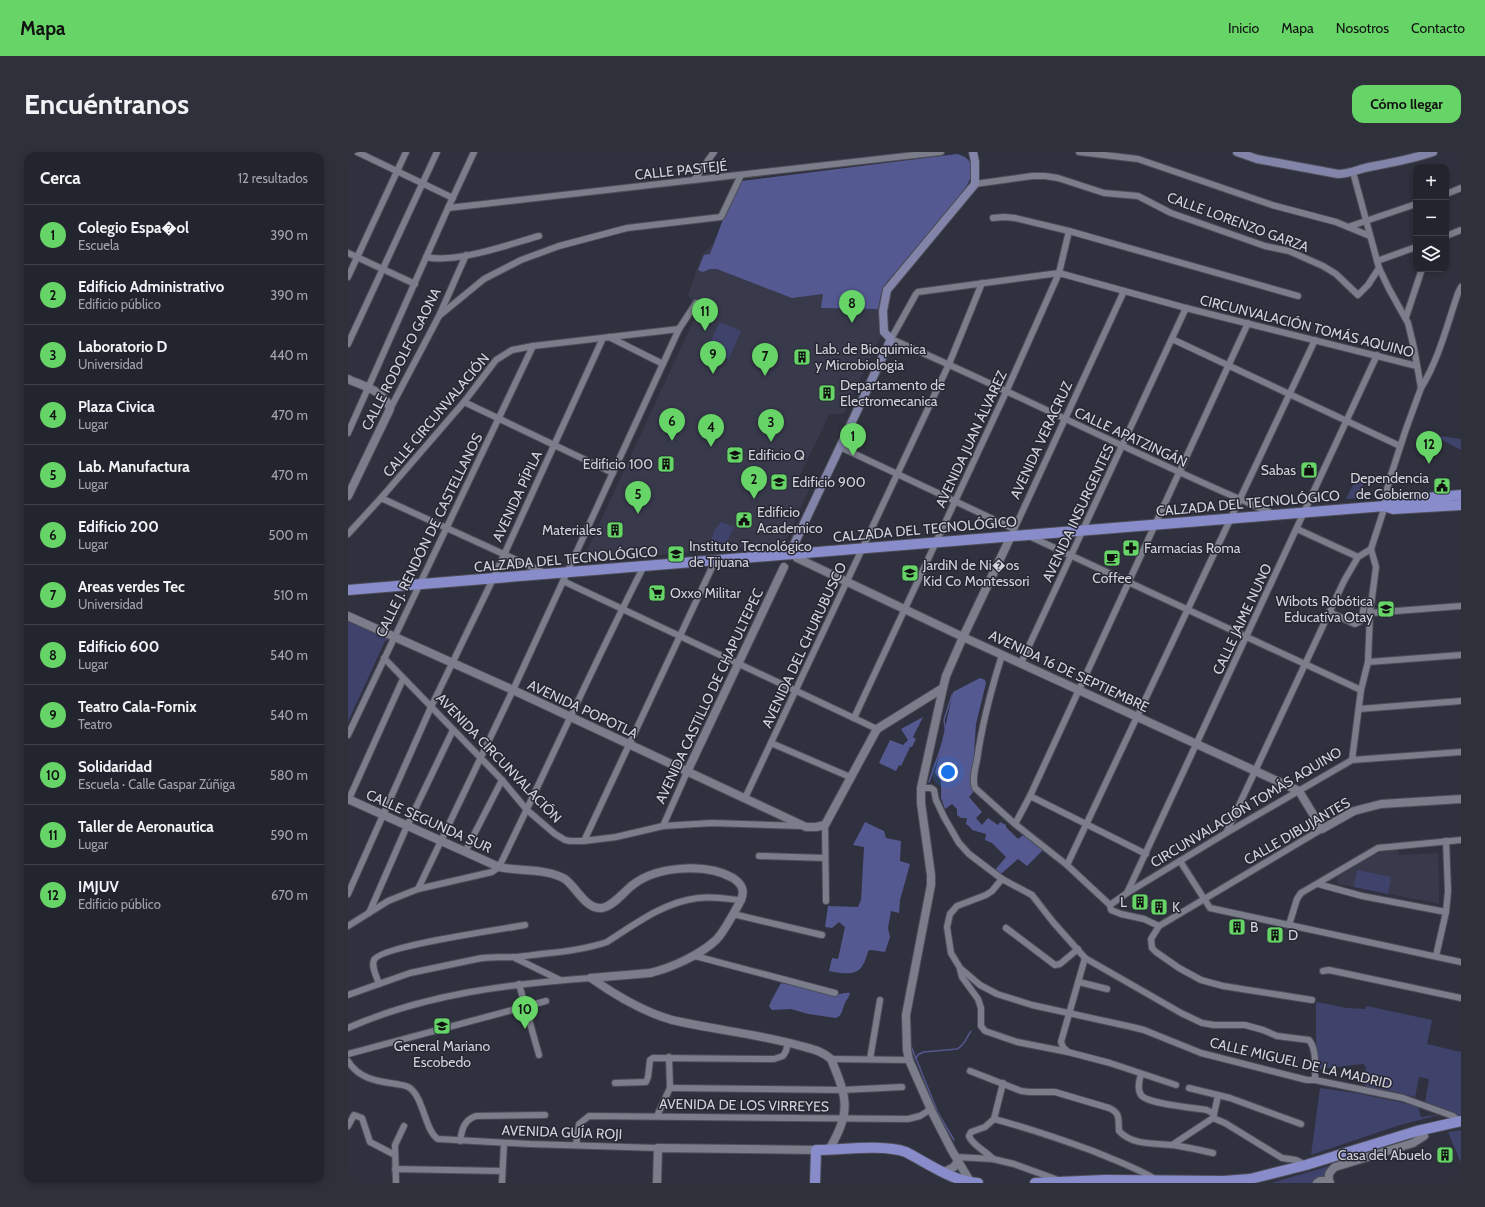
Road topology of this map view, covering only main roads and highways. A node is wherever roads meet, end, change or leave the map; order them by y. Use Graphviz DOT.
graph roads {
  1 [pos="973,152"];
  2 [pos="1237,152"];
  3 [pos="1433,152"];
  4 [pos="1258,155"];
  5 [pos="1461,495"];
  6 [pos="1461,505"];
  7 [pos="1385,506"];
  8 [pos="793,556"];
  9 [pos="348,590"];
  10 [pos="1460,1123"];
  11 [pos="815,1183"];
  12 [pos="971,1183"];
  13 [pos="978,1183"];
  14 [pos="1035,1183"];
  15 [pos="1262,1183"];
  1 -- 8 [label="main road, AVENIDA CASTILLO DE CHAPULTEPEC"];
  2 -- 4 [label="main road"];
  3 -- 4 [label="main road"];
  5 -- 7 [label="main road, CALZADA DEL TECNOLÓGICO"];
  6 -- 7 [label="main road, CALZADA DEL TECNOLÓGICO"];
  7 -- 8 [label="main road, CALZADA DEL TECNOLÓGICO"];
  8 -- 9 [label="main road, CALZADA DEL TECNOLÓGICO"];
  10 -- 14 [label="main road"];
  10 -- 15 [label="main road"];
  11 -- 12 [label="main road"];
  12 -- 13 [label="main road"];
}
